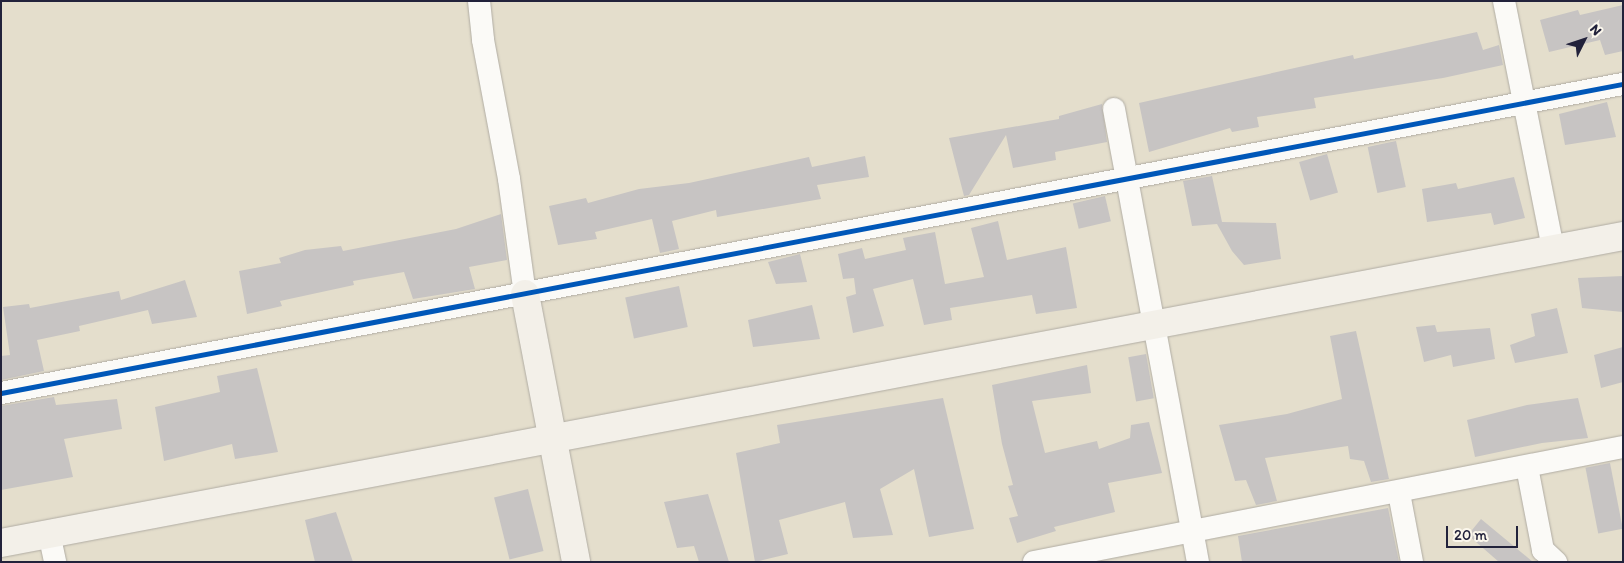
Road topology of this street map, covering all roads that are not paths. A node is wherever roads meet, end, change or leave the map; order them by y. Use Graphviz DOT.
graph roads {
  1 [pos="480,1"];
  2 [pos="1504,1"];
  3 [pos="1623,84"];
  4 [pos="1522,103"];
  5 [pos="1114,109"];
  6 [pos="1128,177"];
  7 [pos="1623,236"];
  8 [pos="1552,249"];
  9 [pos="525,294"];
  10 [pos="1156,324"];
  11 [pos="1,393"];
  12 [pos="553,440"];
  13 [pos="1623,447"];
  14 [pos="1527,467"];
  15 [pos="1399,493"];
  16 [pos="1193,531"];
  17 [pos="49,533"];
  18 [pos="1,543"];
  19 [pos="55,562"];
  20 [pos="576,562"];
  21 [pos="1034,562"];
  22 [pos="1198,562"];
  23 [pos="1412,562"];
  24 [pos="1556,562"];
  1 -- 9 [label="street"];
  2 -- 4 [label="street"];
  3 -- 4 [label="street"];
  4 -- 6 [label="street"];
  4 -- 8 [label="street"];
  5 -- 6 [label="street"];
  6 -- 9 [label="street"];
  6 -- 10 [label="street"];
  7 -- 8 [label="street"];
  8 -- 10 [label="street"];
  9 -- 11 [label="street"];
  9 -- 12 [label="street"];
  10 -- 12 [label="street"];
  10 -- 16 [label="street"];
  12 -- 17 [label="street"];
  12 -- 20 [label="street"];
  13 -- 14 [label="street"];
  14 -- 15 [label="street"];
  14 -- 24 [label="street"];
  15 -- 16 [label="street"];
  15 -- 23 [label="street"];
  16 -- 21 [label="street"];
  16 -- 22 [label="street"];
  17 -- 18 [label="street"];
  17 -- 19 [label="street"];
}
